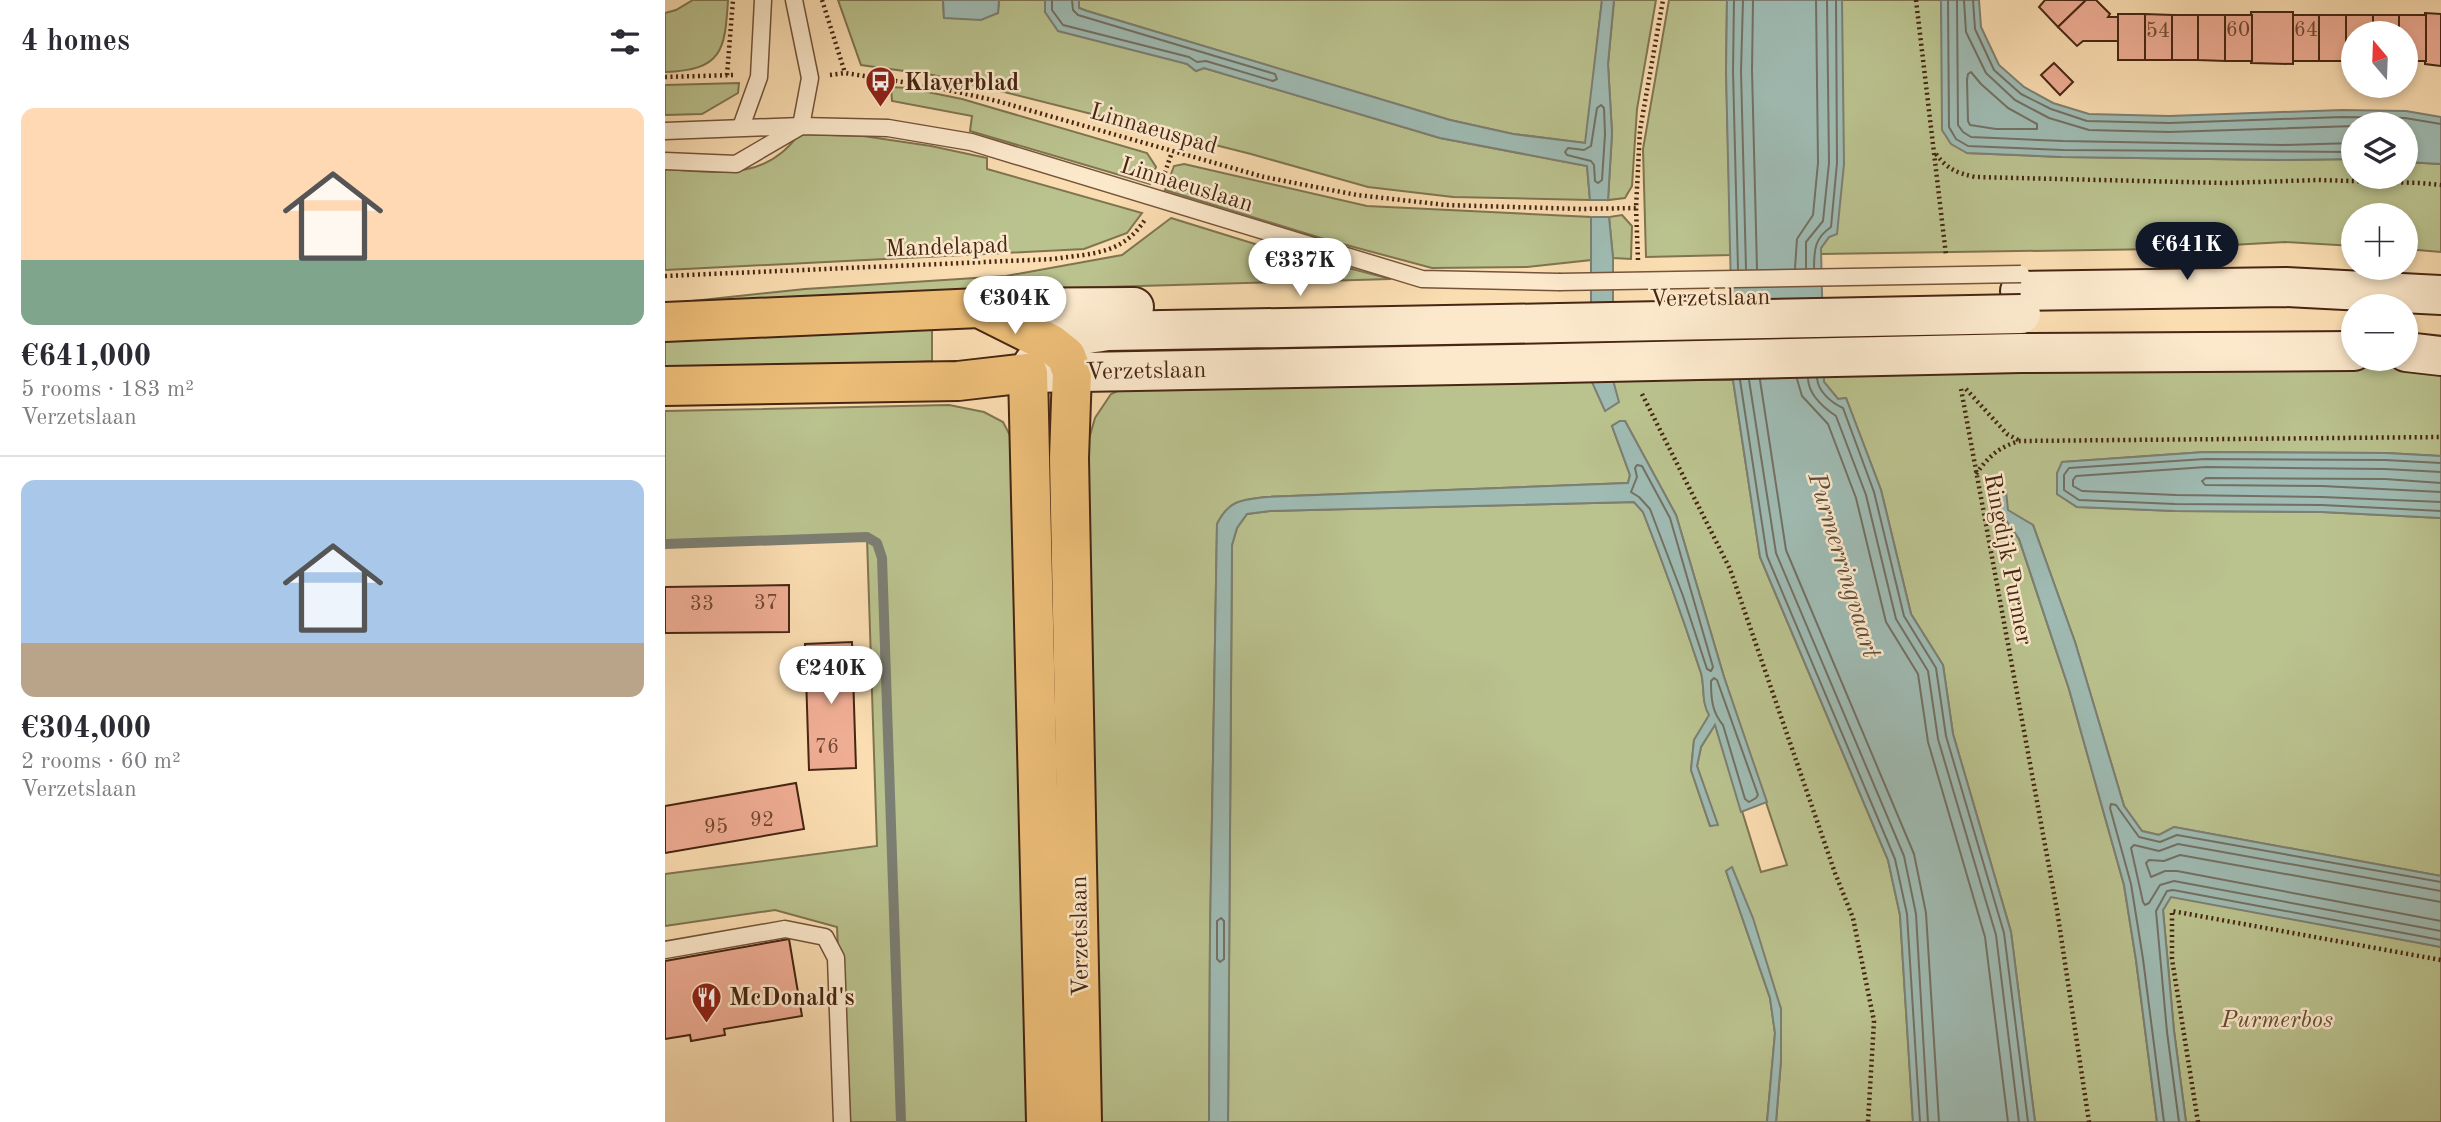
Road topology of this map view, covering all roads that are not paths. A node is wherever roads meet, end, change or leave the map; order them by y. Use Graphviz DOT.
graph roads {
  1 [pos="763,0"];
  2 [pos="794,0"];
  3 [pos="801,125"];
  4 [pos="741,127"];
  5 [pos="665,131"];
  6 [pos="665,161"];
  7 [pos="2263,271"];
  8 [pos="2441,280"];
  9 [pos="2394,287"];
  10 [pos="2024,288"];
  11 [pos="2441,295"];
  12 [pos="1560,301"];
  13 [pos="979,308"];
  14 [pos="2341,309"];
  15 [pos="2441,313"];
  16 [pos="665,321"];
  17 [pos="2341,351"];
  18 [pos="2418,353"];
  19 [pos="2441,356"];
  20 [pos="1051,363"];
  21 [pos="665,386"];
  22 [pos="665,950"];
  23 [pos="842,1122"];
  24 [pos="1046,1122"];
  25 [pos="1082,1122"];
  1 -- 4 [label="lane"];
  2 -- 3 [label="lane"];
  3 -- 4 [label="lane, Linnaeuslaan"];
  3 -- 6 [label="lane"];
  3 -- 12 [label="lane, Linnaeuslaan"];
  4 -- 5 [label="lane, Linnaeuslaan"];
  7 -- 9 [label="lane"];
  8 -- 9 [label="lane"];
  9 -- 15 [label="main road"];
  10 -- 11 [label="main road, Verzetslaan"];
  10 -- 12 [label="main road, Verzetslaan, bridge"];
  10 -- 14 [label="main road, Verzetslaan"];
  12 -- 13 [label="main road, Verzetslaan"];
  12 -- 20 [label="main road, Verzetslaan"];
  13 -- 16 [label="main road, Verzetslaan"];
  13 -- 20 [label="main road, Verzetslaan"];
  17 -- 20 [label="main road, Verzetslaan, bridge"];
  18 -- 19 [label="main road"];
  20 -- 21 [label="main road, Verzetslaan"];
  20 -- 24 [label="main road, Verzetslaan"];
  20 -- 25 [label="main road, Verzetslaan"];
  22 -- 23 [label="lane"];
}
